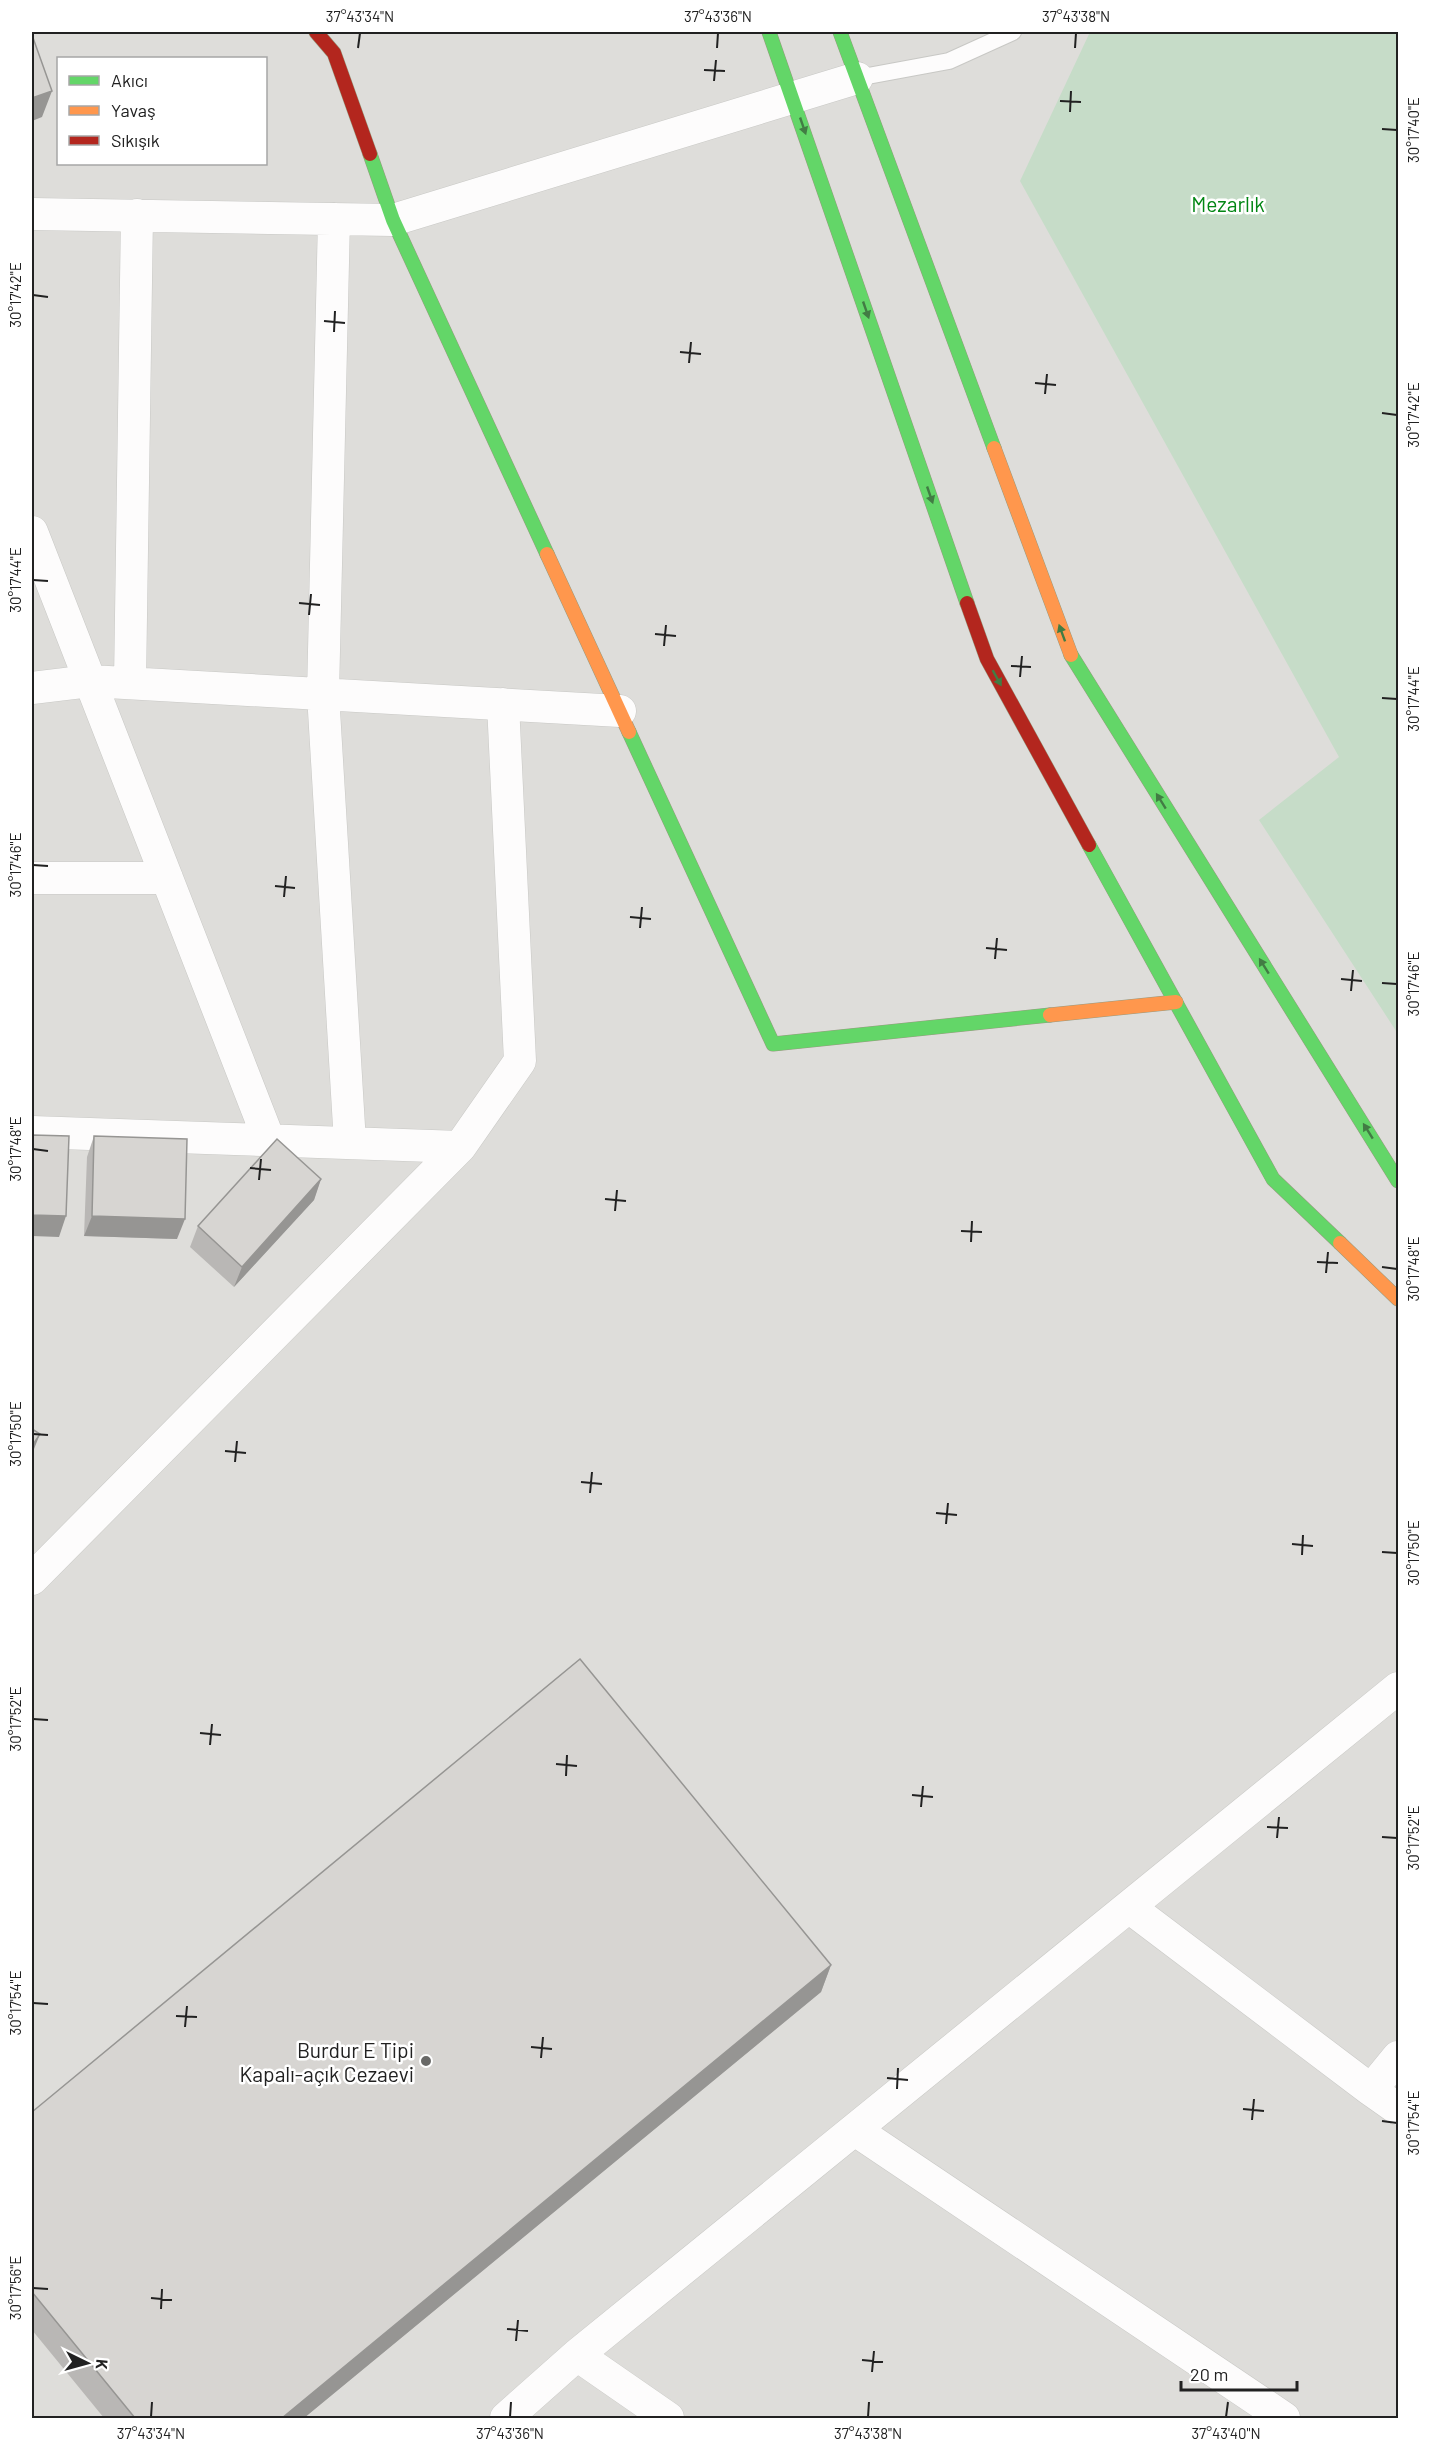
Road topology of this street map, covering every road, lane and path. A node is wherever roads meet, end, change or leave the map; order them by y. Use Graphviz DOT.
graph roads {
  1 [pos="316,32"];
  2 [pos="769,32"];
  3 [pos="840,32"];
  4 [pos="1012,32"];
  5 [pos="857,78"];
  6 [pos="793,98"];
  7 [pos="32,214"];
  8 [pos="137,215"];
  9 [pos="334,219"];
  10 [pos="393,220"];
  11 [pos="32,532"];
  12 [pos="90,681"];
  13 [pos="130,683"];
  14 [pos="32,688"];
  15 [pos="323,694"];
  16 [pos="503,704"];
  17 [pos="620,711"];
  18 [pos="32,878"];
  19 [pos="167,878"];
  20 [pos="1176,1002"];
  21 [pos="32,1132"];
  22 [pos="269,1140"];
  23 [pos="350,1143"];
  24 [pos="460,1147"];
  25 [pos="1398,1181"];
  26 [pos="1398,1299"];
  27 [pos="32,1578"];
  28 [pos="1398,1688"];
  29 [pos="1129,1907"];
  30 [pos="1398,2057"];
  31 [pos="1371,2090"];
  32 [pos="1398,2109"];
  33 [pos="855,2130"];
  34 [pos="577,2355"];
  35 [pos="506,2418"];
  36 [pos="668,2418"];
  37 [pos="1284,2418"];
  1 -- 10 [label="main road"];
  2 -- 6 [label="main road"];
  3 -- 5 [label="main road"];
  4 -- 5 [label="lane"];
  5 -- 6 [label="street"];
  25 -- 5 [label="main road, one-way"];
  6 -- 10 [label="street"];
  6 -- 20 [label="main road, one-way"];
  7 -- 8 [label="street"];
  8 -- 9 [label="street"];
  8 -- 13 [label="street"];
  9 -- 10 [label="street"];
  9 -- 15 [label="street"];
  10 -- 17 [label="main road"];
  11 -- 12 [label="street"];
  12 -- 13 [label="street"];
  12 -- 14 [label="street"];
  12 -- 19 [label="street"];
  13 -- 15 [label="street"];
  15 -- 16 [label="street"];
  15 -- 23 [label="street"];
  16 -- 17 [label="street"];
  16 -- 24 [label="street"];
  17 -- 20 [label="main road"];
  18 -- 19 [label="street"];
  19 -- 22 [label="street"];
  20 -- 26 [label="main road"];
  21 -- 22 [label="street"];
  22 -- 23 [label="street"];
  23 -- 24 [label="street"];
  24 -- 27 [label="street"];
  28 -- 29 [label="street"];
  29 -- 31 [label="street"];
  29 -- 33 [label="street"];
  30 -- 31 [label="street"];
  31 -- 32 [label="street"];
  33 -- 34 [label="street"];
  33 -- 37 [label="street"];
  34 -- 35 [label="street"];
  34 -- 36 [label="street"];
}
